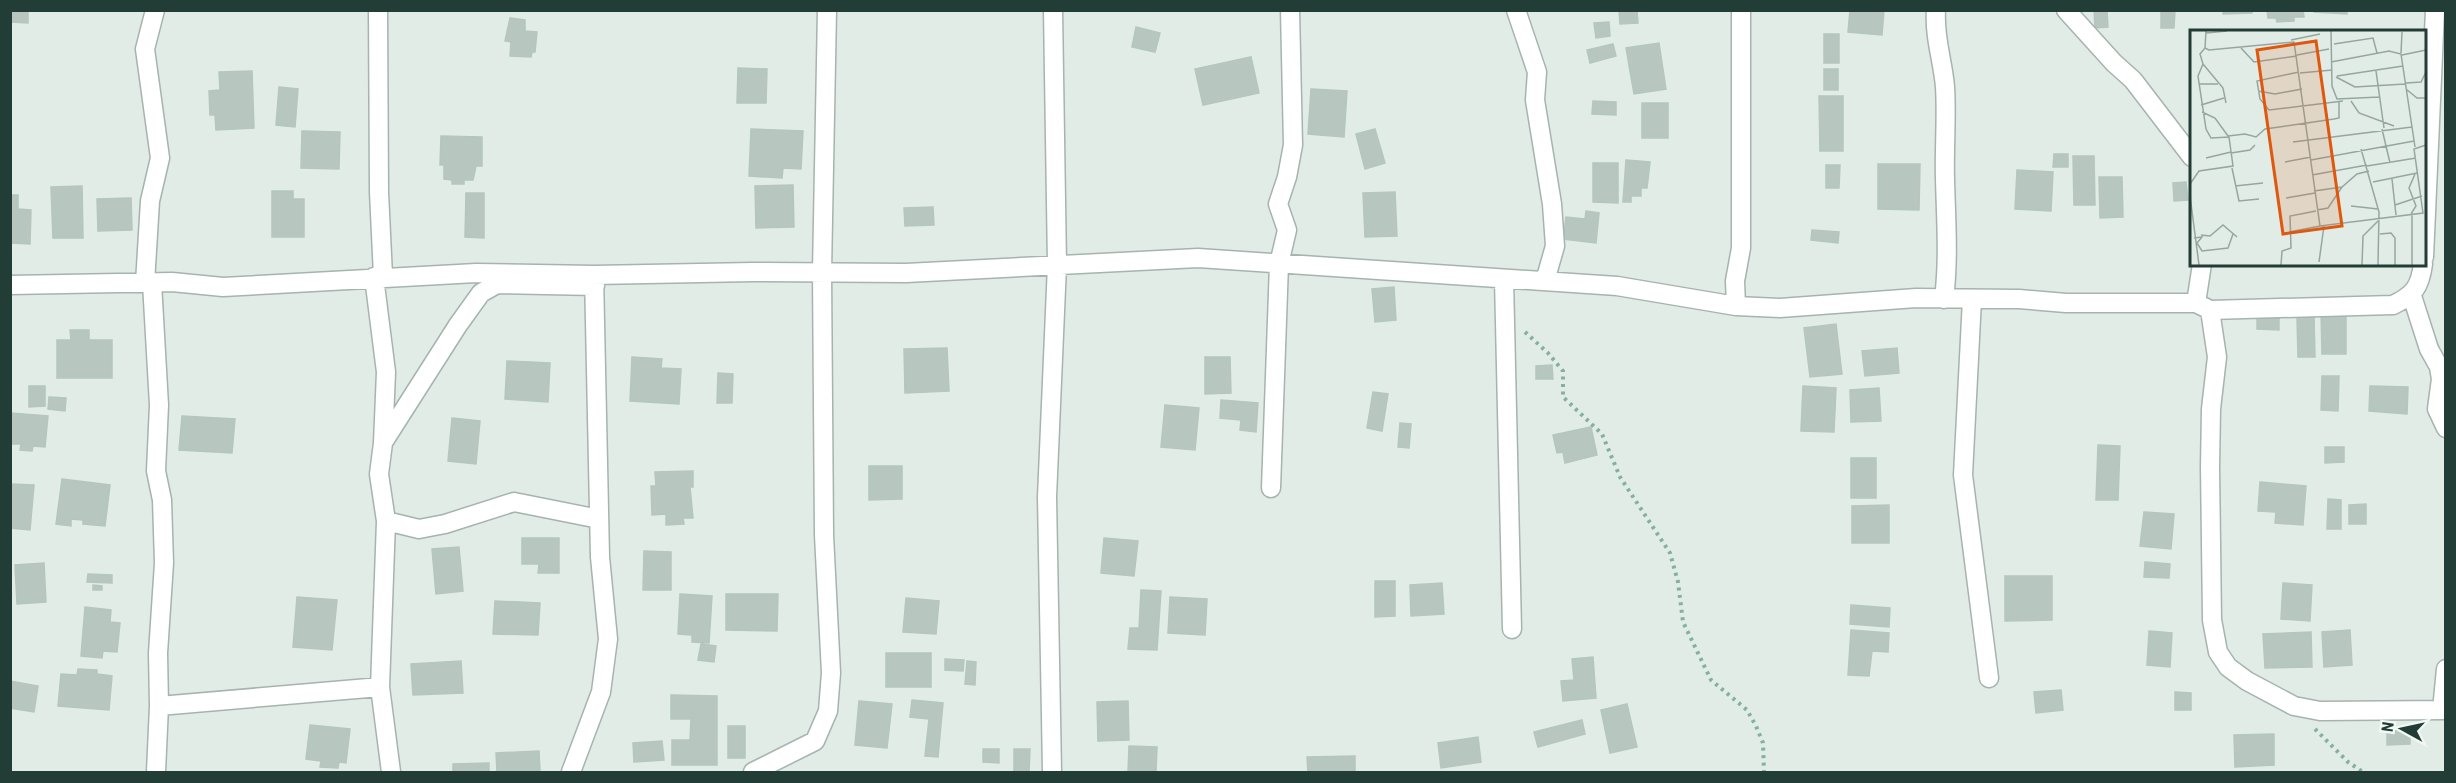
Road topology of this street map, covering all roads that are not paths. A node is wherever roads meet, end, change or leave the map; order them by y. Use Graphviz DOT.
graph roads {
  1 [pos="155,10"];
  2 [pos="378,10"];
  3 [pos="827,10"];
  4 [pos="1053,10"];
  5 [pos="1290,10"];
  6 [pos="1516,10"];
  7 [pos="1741,10"];
  8 [pos="1936,10"];
  9 [pos="2066,10"];
  10 [pos="2435,10"];
  11 [pos="2190,154"];
  12 [pos="2436,236"];
  13 [pos="2426,254"];
  14 [pos="1279,264"];
  15 [pos="1056,265"];
  16 [pos="2202,266"];
  17 [pos="2423,266"];
  18 [pos="822,272"];
  19 [pos="378,277"];
  20 [pos="1503,279"];
  21 [pos="595,281"];
  22 [pos="1545,281"];
  23 [pos="149,283"];
  24 [pos="10,285"];
  25 [pos="2412,296"];
  26 [pos="1944,298"];
  27 [pos="1972,299"];
  28 [pos="1736,306"];
  29 [pos="2203,307"];
  30 [pos="2445,428"];
  31 [pos="383,443"];
  32 [pos="1271,488"];
  33 [pos="599,519"];
  34 [pos="386,521"];
  35 [pos="1512,630"];
  36 [pos="2445,669"];
  37 [pos="1989,678"];
  38 [pos="380,687"];
  39 [pos="159,706"];
  40 [pos="2444,710"];
  41 [pos="156,772"];
  42 [pos="391,772"];
  43 [pos="572,772"];
  44 [pos="753,772"];
  45 [pos="1052,772"];
  1 -- 23 [label="street"];
  2 -- 19 [label="street"];
  3 -- 18 [label="street"];
  4 -- 15 [label="street"];
  5 -- 14 [label="street"];
  6 -- 22 [label="street"];
  7 -- 28 [label="street"];
  8 -- 26 [label="street"];
  9 -- 11 [label="street"];
  10 -- 12 [label="street"];
  12 -- 13 [label="street"];
  14 -- 15 [label="street"];
  14 -- 20 [label="street"];
  14 -- 32 [label="street"];
  15 -- 18 [label="street"];
  15 -- 45 [label="street"];
  16 -- 29 [label="street"];
  17 -- 25 [label="street"];
  18 -- 21 [label="street"];
  18 -- 44 [label="street"];
  19 -- 21 [label="street"];
  19 -- 23 [label="street"];
  19 -- 31 [label="street"];
  20 -- 22 [label="street"];
  20 -- 35 [label="street"];
  21 -- 31 [label="street"];
  21 -- 33 [label="street"];
  22 -- 28 [label="street"];
  23 -- 24 [label="street"];
  23 -- 39 [label="street"];
  25 -- 29 [label="street"];
  25 -- 30 [label="street"];
  26 -- 27 [label="street"];
  26 -- 28 [label="street"];
  27 -- 29 [label="street"];
  27 -- 37 [label="street"];
  29 -- 40 [label="street"];
  31 -- 34 [label="street"];
  33 -- 34 [label="street"];
  33 -- 43 [label="street"];
  34 -- 38 [label="street"];
  36 -- 40 [label="street"];
  38 -- 39 [label="street"];
  38 -- 42 [label="street"];
  39 -- 41 [label="street"];
}
